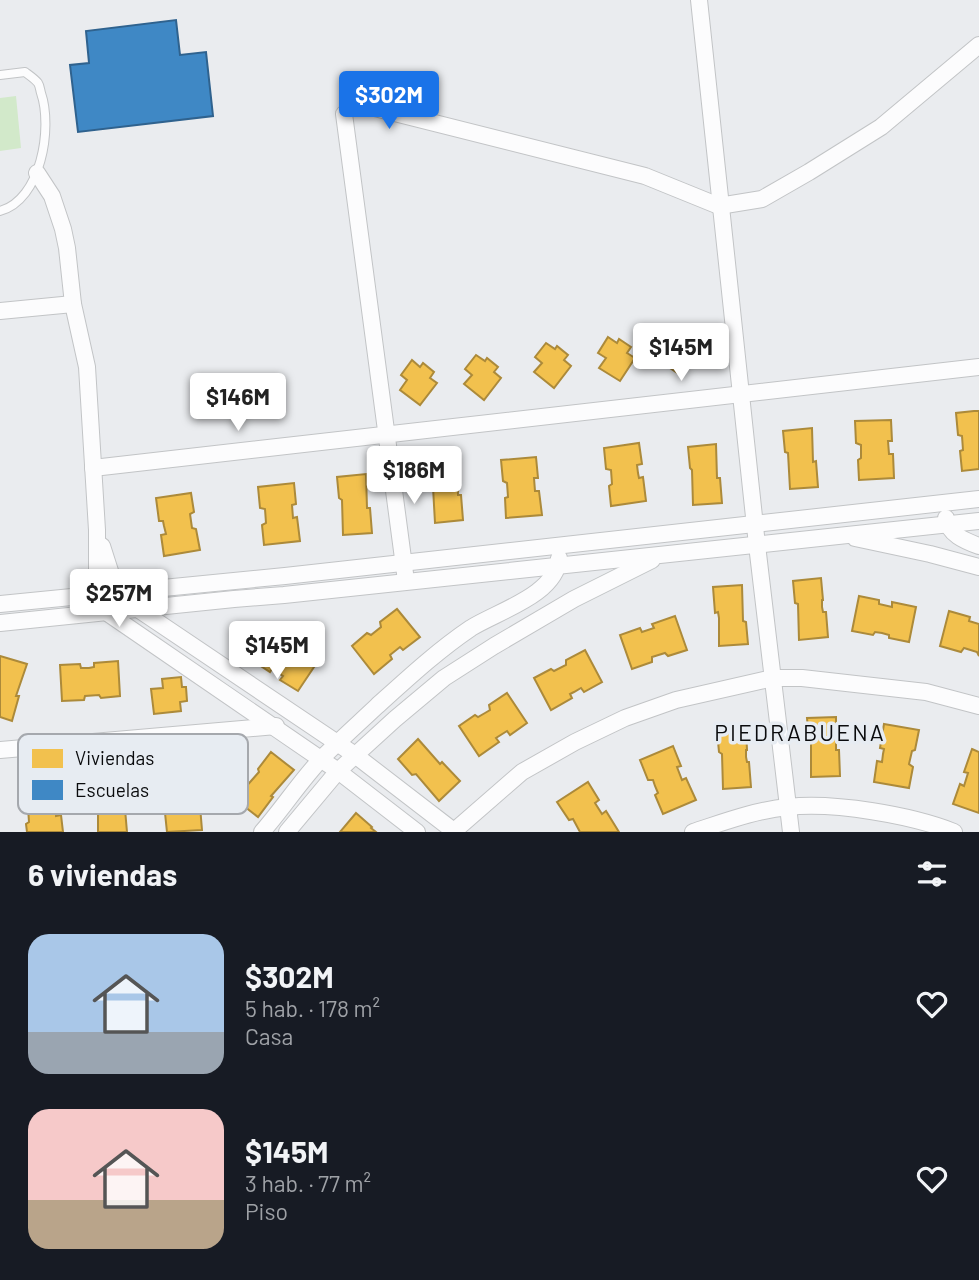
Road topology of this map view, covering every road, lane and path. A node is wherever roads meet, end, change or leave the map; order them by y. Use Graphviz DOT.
graph roads {
  1 [pos="699,0"];
  2 [pos="979,45"];
  3 [pos="0,75"];
  4 [pos="37,173"];
  5 [pos="719,206"];
  6 [pos="0,211"];
  7 [pos="73,304"];
  8 [pos="0,311"];
  9 [pos="979,367"];
  10 [pos="740,395"];
  11 [pos="387,435"];
  12 [pos="93,468"];
  13 [pos="979,499"];
  14 [pos="944,503"];
  15 [pos="979,521"];
  16 [pos="755,524"];
  17 [pos="947,525"];
  18 [pos="97,530"];
  19 [pos="842,536"];
  20 [pos="561,545"];
  21 [pos="757,545"];
  22 [pos="979,546"];
  23 [pos="662,555"];
  24 [pos="403,562"];
  25 [pos="559,565"];
  26 [pos="979,567"];
  27 [pos="406,582"];
  28 [pos="117,593"];
  29 [pos="97,595"];
  30 [pos="0,604"];
  31 [pos="138,609"];
  32 [pos="106,612"];
  33 [pos="0,623"];
  34 [pos="773,678"];
  35 [pos="979,706"];
  36 [pos="308,724"];
  37 [pos="272,726"];
  38 [pos="181,734"];
  39 [pos="337,743"];
  40 [pos="18,748"];
  41 [pos="0,750"];
  42 [pos="355,755"];
  43 [pos="321,759"];
  44 [pos="338,771"];
  45 [pos="788,807"];
  46 [pos="262,832"];
  47 [pos="287,832"];
  48 [pos="416,832"];
  49 [pos="454,832"];
  50 [pos="693,832"];
  51 [pos="791,832"];
  52 [pos="954,832"];
  1 -- 5 [label="street"];
  2 -- 5 [label="street"];
  3 -- 4 [label="lane"];
  4 -- 6 [label="lane"];
  4 -- 7 [label="street"];
  5 -- 10 [label="street"];
  5 -- 11 [label="street"];
  7 -- 8 [label="street"];
  7 -- 12 [label="street"];
  9 -- 10 [label="street"];
  10 -- 11 [label="street"];
  10 -- 16 [label="street"];
  11 -- 12 [label="street"];
  11 -- 24 [label="street"];
  12 -- 18 [label="street"];
  13 -- 14 [label="street"];
  14 -- 16 [label="street"];
  14 -- 17 [label="street"];
  15 -- 17 [label="street"];
  16 -- 20 [label="street"];
  16 -- 21 [label="street"];
  17 -- 19 [label="street"];
  17 -- 22 [label="street"];
  18 -- 28 [label="street"];
  18 -- 29 [label="street"];
  19 -- 21 [label="street"];
  19 -- 26 [label="street"];
  20 -- 24 [label="street"];
  20 -- 25 [label="street"];
  21 -- 23 [label="street"];
  21 -- 34 [label="street"];
  23 -- 25 [label="street"];
  23 -- 42 [label="street"];
  24 -- 27 [label="street"];
  24 -- 28 [label="street"];
  25 -- 27 [label="street"];
  25 -- 39 [label="street"];
  27 -- 31 [label="street"];
  28 -- 29 [label="street"];
  28 -- 31 [label="street"];
  29 -- 30 [label="street"];
  29 -- 32 [label="street"];
  31 -- 32 [label="street"];
  31 -- 36 [label="street"];
  32 -- 33 [label="street"];
  32 -- 37 [label="street"];
  34 -- 35 [label="street"];
  34 -- 45 [label="street"];
  34 -- 49 [label="street"];
  36 -- 37 [label="street"];
  36 -- 39 [label="street"];
  37 -- 38 [label="street"];
  37 -- 43 [label="street"];
  39 -- 42 [label="street"];
  39 -- 43 [label="street"];
  40 -- 41 [label="street"];
  42 -- 44 [label="street"];
  42 -- 49 [label="street"];
  43 -- 44 [label="street"];
  43 -- 46 [label="street"];
  44 -- 47 [label="street"];
  44 -- 48 [label="street"];
  45 -- 50 [label="street"];
  45 -- 51 [label="street"];
  45 -- 52 [label="street"];
}
